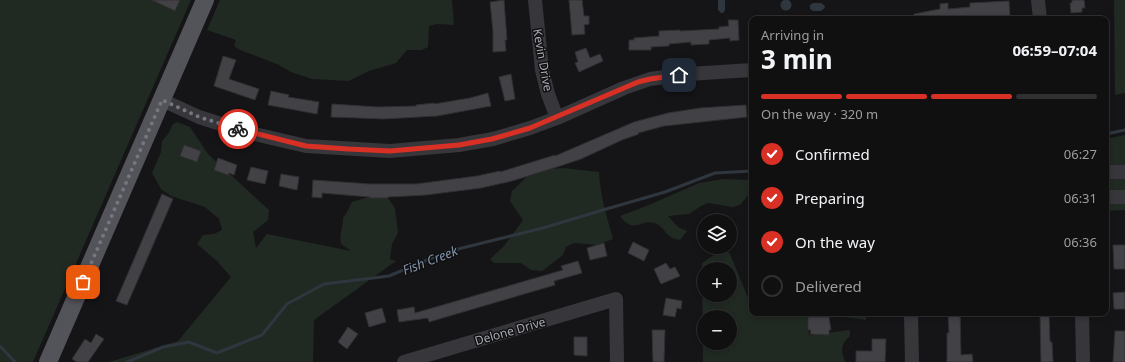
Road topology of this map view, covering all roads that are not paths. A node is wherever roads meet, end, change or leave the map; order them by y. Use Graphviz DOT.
graph roads {
  1 [pos="205,0"];
  2 [pos="534,0"];
  3 [pos="1038,0"];
  4 [pos="1040,16"];
  5 [pos="749,70"];
  6 [pos="162,100"];
  7 [pos="557,118"];
  8 [pos="1109,172"];
  9 [pos="1125,172"];
  10 [pos="1109,197"];
  11 [pos="1125,197"];
  12 [pos="912,316"];
  13 [pos="1082,316"];
  14 [pos="48,362"];
  15 [pos="404,362"];
  16 [pos="617,362"];
  17 [pos="912,362"];
  18 [pos="1083,362"];
  1 -- 6 [label="main road"];
  2 -- 7 [label="street, Kevin Drive"];
  3 -- 4 [label="street"];
  5 -- 7 [label="street"];
  6 -- 7 [label="street"];
  6 -- 14 [label="main road"];
  8 -- 9 [label="street"];
  10 -- 11 [label="street"];
  12 -- 17 [label="street"];
  13 -- 18 [label="street"];
  15 -- 16 [label="street, Delone Drive"];
}
